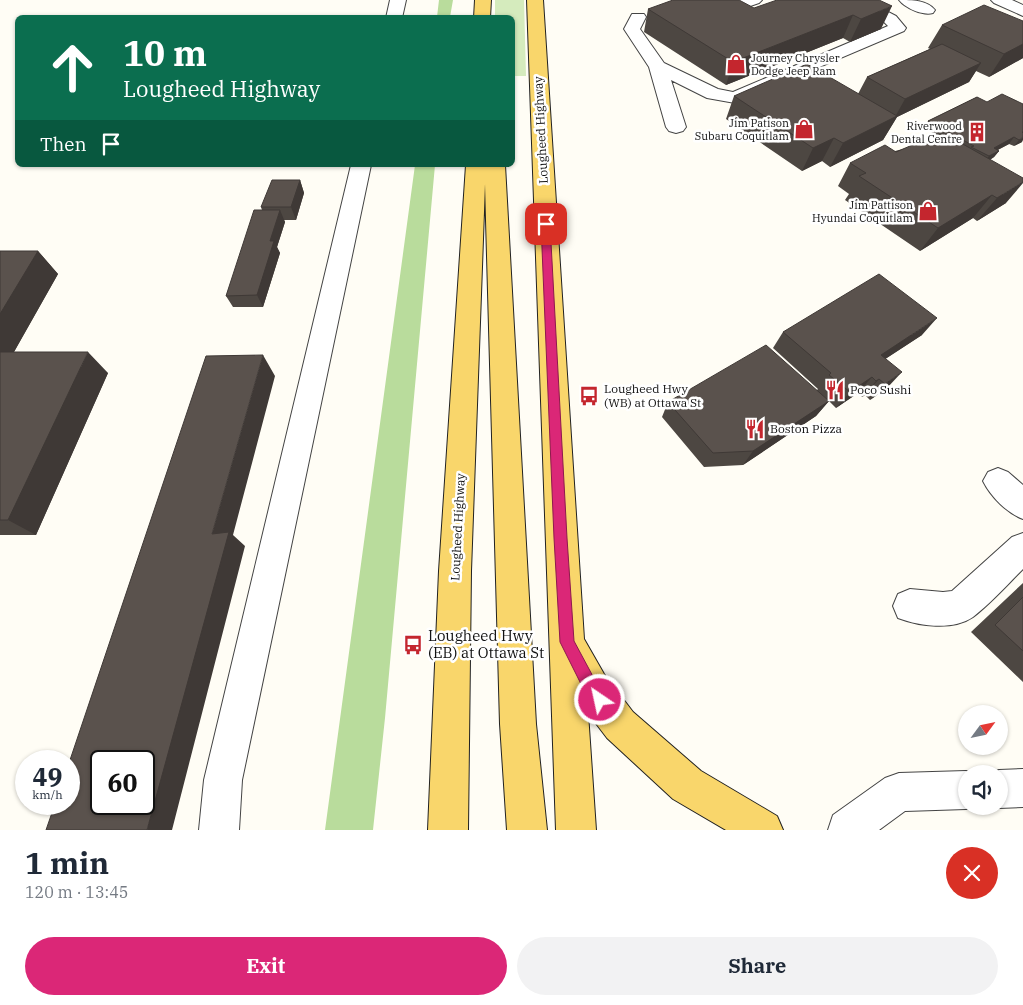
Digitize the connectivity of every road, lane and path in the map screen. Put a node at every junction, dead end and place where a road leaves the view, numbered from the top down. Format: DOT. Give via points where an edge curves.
graph roads {
  1 [pos="398,0"];
  2 [pos="483,0"];
  3 [pos="535,0"];
  4 [pos="716,0"];
  5 [pos="754,0"];
  6 [pos="853,0"];
  7 [pos="907,0"];
  8 [pos="999,0"];
  9 [pos="927,10"];
  10 [pos="1023,11"];
  11 [pos="395,15"];
  12 [pos="482,15"];
  13 [pos="638,17"];
  14 [pos="658,67"];
  15 [pos="676,127"];
  16 [pos="361,167"];
  17 [pos="476,167"];
  18 [pos="495,167"];
  19 [pos="998,482"];
  20 [pos="1023,506"];
  21 [pos="1023,548"];
  22 [pos="910,606"];
  23 [pos="567,642"];
  24 [pos="1008,788"];
  25 [pos="1023,788"];
  26 [pos="958,790"];
  27 [pos="218,830"];
  28 [pos="448,830"];
  29 [pos="527,830"];
  30 [pos="576,830"];
  31 [pos="763,830"];
  32 [pos="833,830"];
  33 [pos="848,830"];
  1 -- 11 [label="street"];
  2 -- 12 [label="main road"];
  3 -- 23 [label="main road, Lougheed Highway"];
  4 -- 5 [label="street" via="730,8"];
  6 -- 14 [label="street" via="890,18 898,28 735,98 713,94"];
  7 -- 9 [label="street"];
  8 -- 10 [label="street"];
  13 -- 14 [label="street" via="632,29"];
  14 -- 15 [label="street"];
  16 -- 27 [label="street" via="223,780"];
  17 -- 28 [label="main road, Lougheed Highway" via="455,571"];
  18 -- 29 [label="main road" via="518,724"];
  19 -- 20 [label="street"];
  21 -- 22 [label="street" via="960,606 943,609"];
  23 -- 30 [label="main road, Lougheed Highway"];
  23 -- 31 [label="main road" via="590,687 626,731 687,785"];
  24 -- 25 [label="street"];
  26 -- 33 [label="street" via="900,792"];
  32 -- 33 [label="street"];
}
